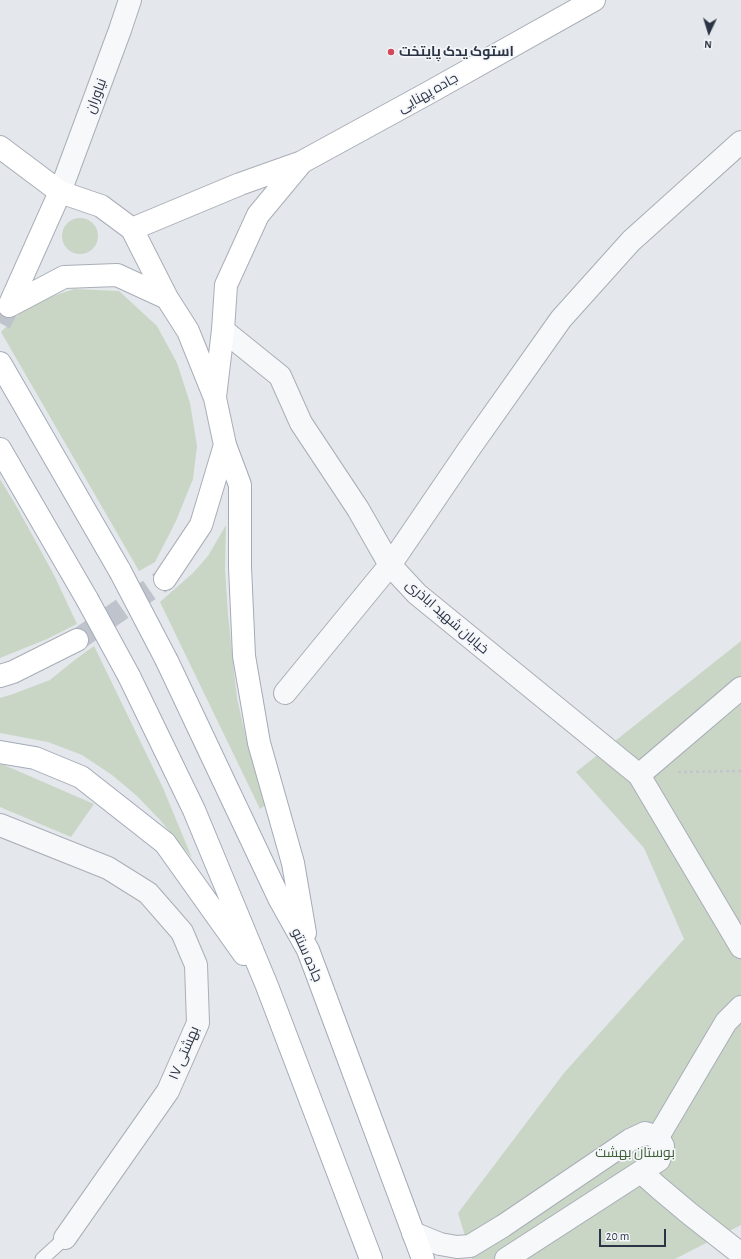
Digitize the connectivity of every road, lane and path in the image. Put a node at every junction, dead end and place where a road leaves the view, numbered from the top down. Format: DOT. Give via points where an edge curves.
graph roads {
  1 [pos="130,0"];
  2 [pos="594,0"];
  3 [pos="741,142"];
  4 [pos="0,147"];
  5 [pos="302,162"];
  6 [pos="60,192"];
  7 [pos="132,229"];
  8 [pos="167,298"];
  9 [pos="223,330"];
  10 [pos="3,367"];
  11 [pos="215,398"];
  12 [pos="225,445"];
  13 [pos="0,449"];
  14 [pos="390,565"];
  15 [pos="165,579"];
  16 [pos="77,640"];
  17 [pos="0,676"];
  18 [pos="741,688"];
  19 [pos="285,693"];
  20 [pos="0,752"];
  21 [pos="741,770"];
  22 [pos="675,772"];
  23 [pos="639,775"];
  24 [pos="0,825"];
  25 [pos="741,947"];
  26 [pos="308,950"];
  27 [pos="267,986"];
  28 [pos="741,1007"];
  29 [pos="658,1137"];
  30 [pos="641,1172"];
  31 [pos="413,1232"];
  32 [pos="65,1238"];
  33 [pos="741,1254"];
  34 [pos="42,1259"];
  35 [pos="371,1259"];
  36 [pos="423,1259"];
  37 [pos="506,1259"];
  1 -- 6 [label="street, نیاوران"];
  2 -- 5 [label="main road, جاده پهنایی"];
  3 -- 14 [label="street" via="631,241 561,319"];
  4 -- 6 [label="main road"];
  5 -- 7 [label="main road" via="240,184"];
  5 -- 9 [label="main road" via="258,215 226,285"];
  6 -- 7 [label="main road" via="101,206"];
  6 -- 8 [label="main road" via="9,306 64,276 117,275"];
  7 -- 8 [label="main road"];
  8 -- 11 [label="main road" via="188,332"];
  9 -- 11 [label="main road"];
  9 -- 14 [label="street, خیابان شهید اباذری" via="280,376 301,423 358,509"];
  10 -- 26 [label="main road, جاده سنتو, bridge" via="120,571 167,661 280,900"];
  11 -- 12 [label="main road"];
  12 -- 15 [label="main road" via="201,525"];
  12 -- 26 [label="main road" via="240,485 244,656 259,743 293,863"];
  13 -- 27 [label="main road, bridge" via="129,676 194,810"];
  14 -- 19 [label="street"];
  14 -- 23 [label="street, خیابان شهید اباذری" via="417,594"];
  16 -- 17 [label="main road"];
  18 -- 23 [label="street"];
  20 -- 27 [label="main road" via="35,758 81,777 165,843"];
  21 -- 22 [label="path"];
  23 -- 25 [label="street"];
  24 -- 32 [label="street, بهشتی ۱۷" via="108,868 148,894 182,932 196,965 198,1023 168,1091"];
  26 -- 31 [label="main road, جاده سنتو"];
  27 -- 35 [label="main road"];
  28 -- 29 [label="street" via="726,1022"];
  29 -- 30 [label="street" via="663,1146 659,1160"];
  29 -- 31 [label="street" via="645,1133 630,1140 470,1246 457,1248 440,1244"];
  30 -- 33 [label="street"];
  30 -- 37 [label="street"];
  31 -- 36 [label="main road, جاده سنتو"];
  32 -- 34 [label="lane"];
}
